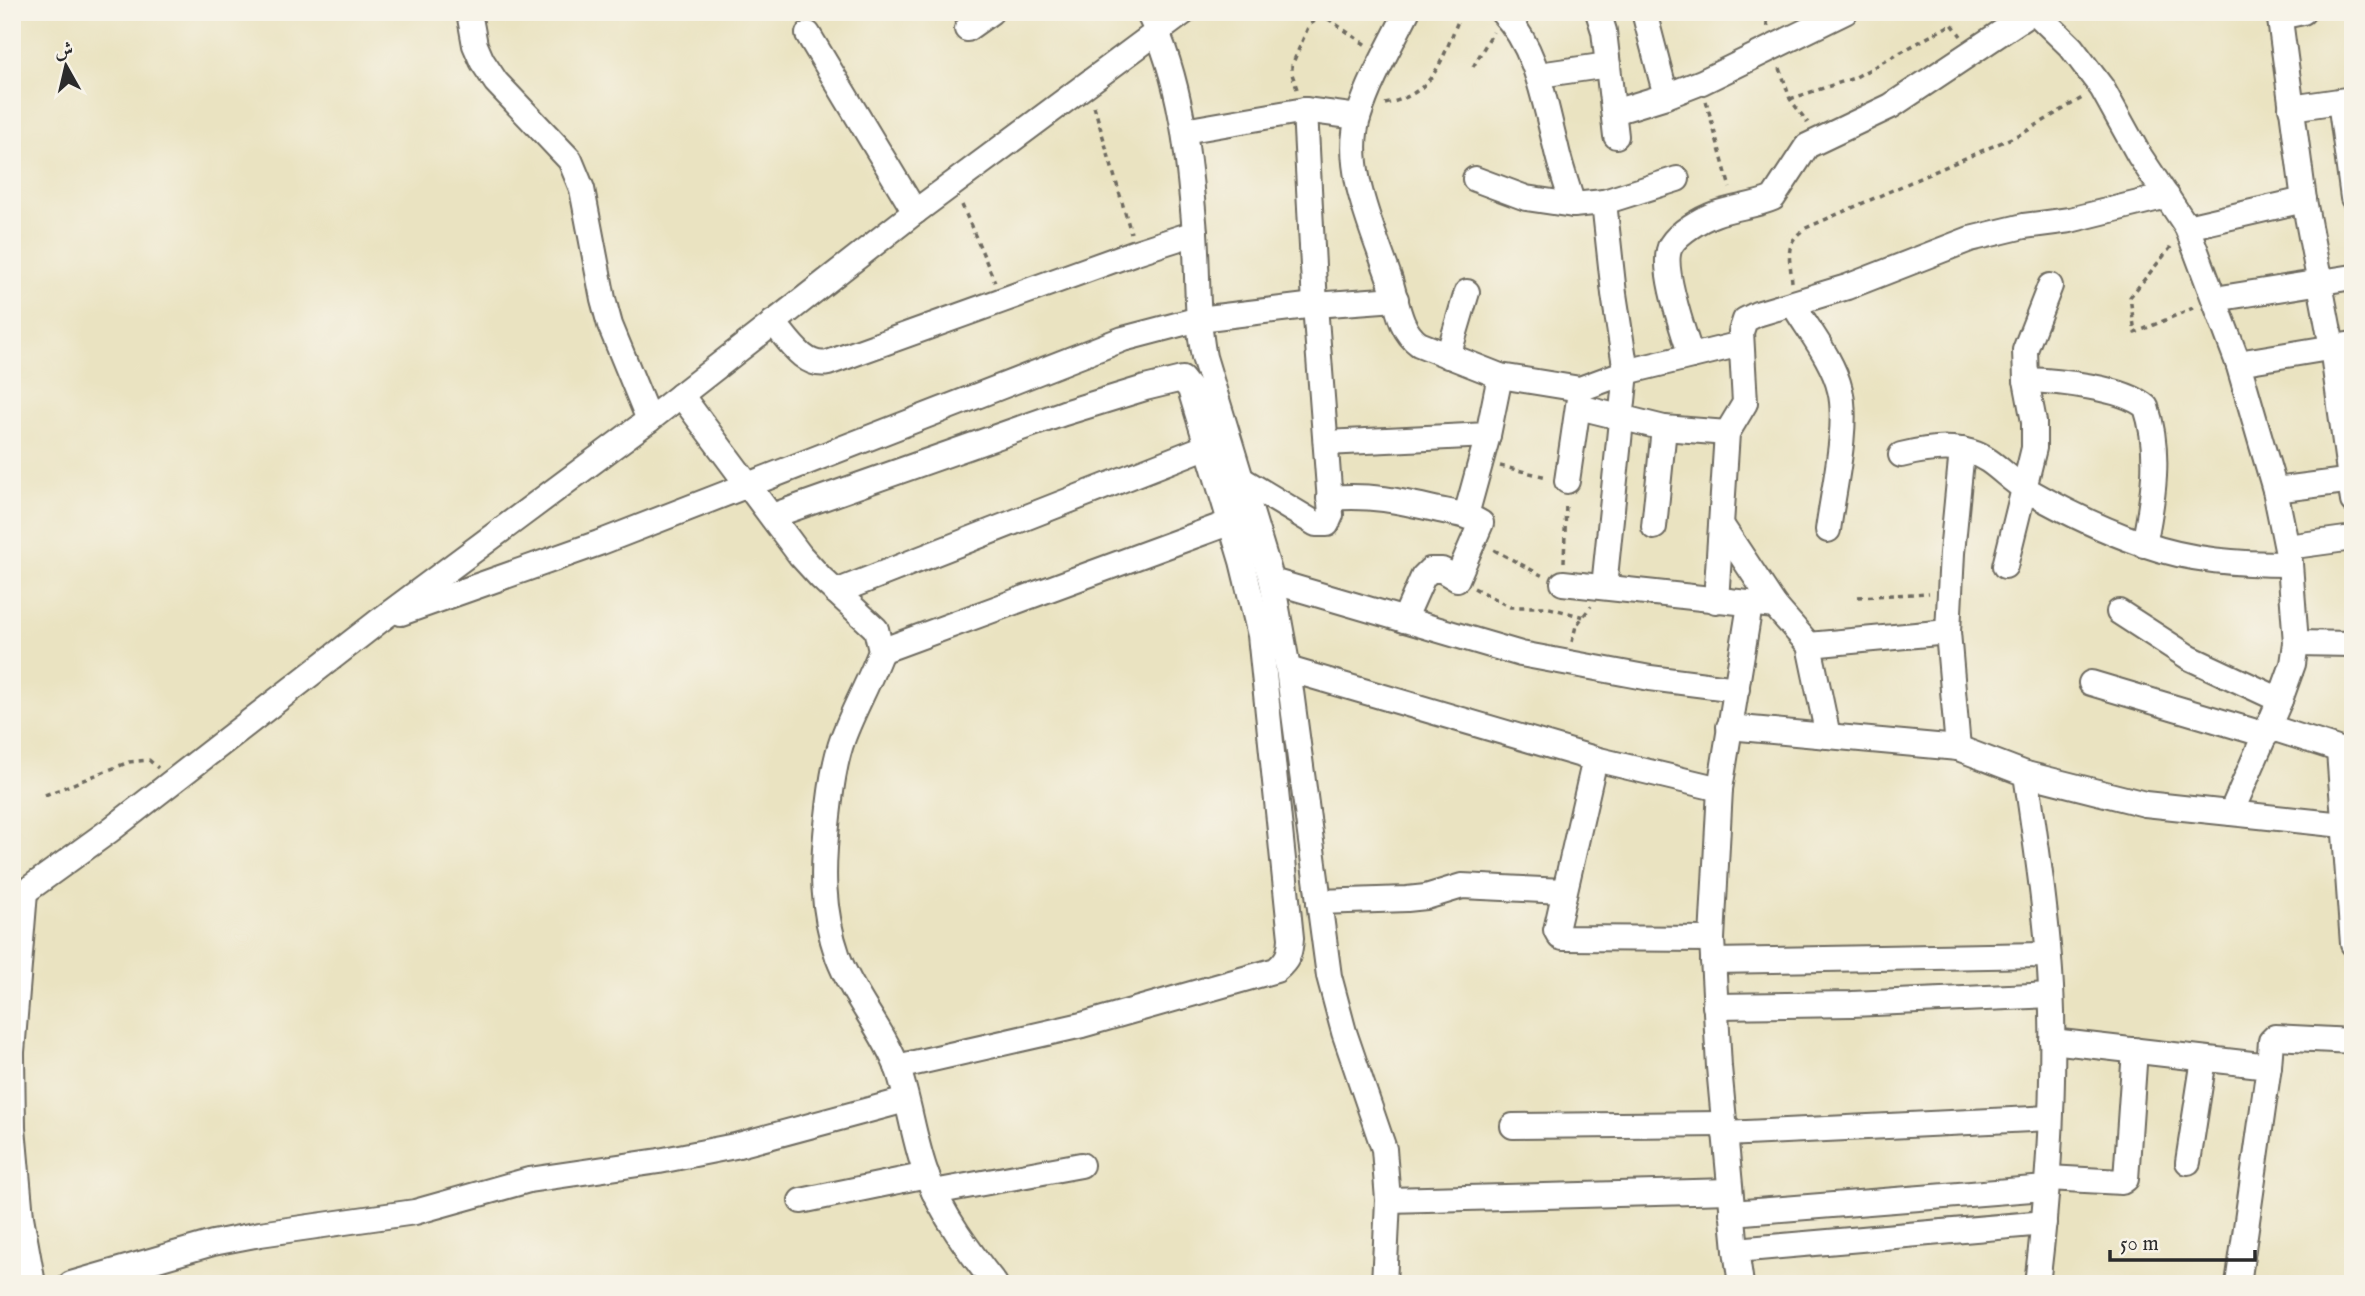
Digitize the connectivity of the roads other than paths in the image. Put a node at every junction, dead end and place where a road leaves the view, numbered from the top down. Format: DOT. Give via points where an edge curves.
graph roads {
  1 [pos="469,12"];
  2 [pos="991,12"];
  3 [pos="1184,12"];
  4 [pos="1406,12"];
  5 [pos="1598,12"];
  6 [pos="1644,12"];
  7 [pos="1845,12"];
  8 [pos="2034,12"];
  9 [pos="1502,13"];
  10 [pos="2287,14"];
  11 [pos="1153,22"];
  12 [pos="967,29"];
  13 [pos="808,34"];
  14 [pos="1608,65"];
  15 [pos="1539,75"];
  16 [pos="1666,96"];
  17 [pos="2346,100"];
  18 [pos="2291,108"];
  19 [pos="1305,110"];
  20 [pos="1614,111"];
  21 [pos="1358,117"];
  22 [pos="1184,131"];
  23 [pos="1616,136"];
  24 [pos="1475,179"];
  25 [pos="1677,179"];
  26 [pos="2167,196"];
  27 [pos="2353,198"];
  28 [pos="2304,200"];
  29 [pos="1604,202"];
  30 [pos="1573,205"];
  31 [pos="915,212"];
  32 [pos="2187,227"];
  33 [pos="1195,233"];
  34 [pos="2353,276"];
  35 [pos="2321,282"];
  36 [pos="2050,286"];
  37 [pos="1467,292"];
  38 [pos="1396,299"];
  39 [pos="2215,299"];
  40 [pos="1793,304"];
  41 [pos="1315,305"];
  42 [pos="1199,319"];
  43 [pos="773,323"];
  44 [pos="1741,344"];
  45 [pos="2342,345"];
  46 [pos="1448,356"];
  47 [pos="1690,356"];
  48 [pos="2238,363"];
  49 [pos="1626,372"];
  50 [pos="1500,376"];
  51 [pos="2026,380"];
  52 [pos="681,395"];
  53 [pos="1579,398"];
  54 [pos="649,420"];
  55 [pos="1623,420"];
  56 [pos="1664,428"];
  57 [pos="1727,433"];
  58 [pos="1488,435"];
  59 [pos="1326,443"];
  60 [pos="1208,446"];
  61 [pos="1962,450"];
  62 [pos="1901,455"];
  63 [pos="1241,480"];
  64 [pos="1567,481"];
  65 [pos="748,484"];
  66 [pos="2352,487"];
  67 [pos="2024,489"];
  68 [pos="2275,490"];
  69 [pos="1329,499"];
  70 [pos="1466,515"];
  71 [pos="772,516"];
  72 [pos="1242,518"];
  73 [pos="1722,526"];
  74 [pos="1654,527"];
  75 [pos="1828,530"];
  76 [pos="2353,538"];
  77 [pos="2144,545"];
  78 [pos="2288,556"];
  79 [pos="2005,566"];
  80 [pos="1272,581"];
  81 [pos="1563,583"];
  82 [pos="1604,587"];
  83 [pos="836,592"];
  84 [pos="1716,601"];
  85 [pos="1763,606"];
  86 [pos="2119,612"];
  87 [pos="1404,620"];
  88 [pos="379,621"];
  89 [pos="1948,632"];
  90 [pos="2296,643"];
  91 [pos="2353,644"];
  92 [pos="1809,645"];
  93 [pos="881,651"];
  94 [pos="1287,669"];
  95 [pos="2091,683"];
  96 [pos="1737,689"];
  97 [pos="2280,699"];
  98 [pos="1729,727"];
  99 [pos="2267,731"];
  100 [pos="1828,736"];
  101 [pos="1958,748"];
  102 [pos="2346,752"];
  103 [pos="1595,759"];
  104 [pos="2026,774"];
  105 [pos="1720,789"];
  106 [pos="2231,813"];
  107 [pos="2343,825"];
  108 [pos="1564,891"];
  109 [pos="18,897"];
  110 [pos="1319,902"];
  111 [pos="2353,944"];
  112 [pos="1712,950"];
  113 [pos="2048,955"];
  114 [pos="2051,995"];
  115 [pos="1716,1006"];
  116 [pos="2052,1041"];
  117 [pos="2353,1041"];
  118 [pos="2134,1050"];
  119 [pos="12,1054"];
  120 [pos="2204,1059"];
  121 [pos="2269,1066"];
  122 [pos="897,1067"];
  123 [pos="906,1100"];
  124 [pos="2050,1118"];
  125 [pos="1513,1126"];
  126 [pos="1724,1129"];
  127 [pos="2188,1162"];
  128 [pos="1081,1165"];
  129 [pos="930,1183"];
  130 [pos="2047,1183"];
  131 [pos="1388,1200"];
  132 [pos="801,1201"];
  133 [pos="1731,1202"];
  134 [pos="2044,1223"];
  135 [pos="1736,1250"];
  136 [pos="33,1284"];
  137 [pos="71,1284"];
  138 [pos="995,1284"];
  139 [pos="1384,1284"];
  140 [pos="1741,1284"];
  141 [pos="2037,1284"];
  142 [pos="2238,1284"];
  1 -- 54 [label="street" via="475,45 496,82 576,172 610,325"];
  2 -- 12 [label="street"];
  3 -- 11 [label="street"];
  4 -- 21 [label="street"];
  5 -- 14 [label="street"];
  6 -- 16 [label="street"];
  7 -- 16 [label="street"];
  8 -- 26 [label="street" via="2071,47 2102,88"];
  8 -- 47 [label="street" via="1891,106 1807,146 1773,198 1736,206 1698,222 1672,243 1668,251 1670,284"];
  9 -- 15 [label="street"];
  10 -- 18 [label="street"];
  11 -- 22 [label="street" via="1171,72"];
  11 -- 31 [label="street" via="1087,84"];
  13 -- 31 [label="street"];
  14 -- 15 [label="street"];
  14 -- 20 [label="street"];
  15 -- 30 [label="street"];
  16 -- 20 [label="street"];
  17 -- 18 [label="street"];
  17 -- 27 [label="street"];
  18 -- 28 [label="street"];
  19 -- 21 [label="street"];
  19 -- 22 [label="street"];
  19 -- 41 [label="street"];
  20 -- 23 [label="street"];
  21 -- 38 [label="street" via="1359,187"];
  22 -- 33 [label="street"];
  24 -- 30 [label="street" via="1526,198"];
  25 -- 29 [label="street"];
  26 -- 32 [label="street"];
  26 -- 40 [label="street" via="1970,239"];
  28 -- 32 [label="street"];
  28 -- 35 [label="street"];
  29 -- 30 [label="street"];
  29 -- 49 [label="street"];
  31 -- 43 [label="street"];
  32 -- 39 [label="street"];
  33 -- 42 [label="street"];
  33 -- 43 [label="street" via="821,365 805,359"];
  34 -- 35 [label="street"];
  35 -- 39 [label="street"];
  35 -- 45 [label="street"];
  36 -- 51 [label="street" via="2028,339"];
  37 -- 46 [label="street"];
  38 -- 41 [label="street"];
  38 -- 46 [label="street" via="1409,337"];
  39 -- 48 [label="street"];
  40 -- 44 [label="street" via="1745,320"];
  40 -- 75 [label="street" via="1840,391 1843,421"];
  41 -- 42 [label="street"];
  41 -- 59 [label="street"];
  42 -- 63 [label="street" via="1204,357"];
  42 -- 65 [label="street" via="1086,351"];
  43 -- 52 [label="street"];
  44 -- 47 [label="street"];
  44 -- 57 [label="street" via="1745,403"];
  45 -- 48 [label="street"];
  45 -- 66 [label="street"];
  46 -- 50 [label="street"];
  47 -- 49 [label="street"];
  48 -- 68 [label="street"];
  49 -- 53 [label="street"];
  49 -- 55 [label="street"];
  50 -- 53 [label="street"];
  50 -- 58 [label="street"];
  51 -- 67 [label="street" via="2035,437"];
  51 -- 77 [label="street" via="2079,385 2132,398 2146,407 2155,485"];
  52 -- 54 [label="street"];
  52 -- 65 [label="street"];
  53 -- 55 [label="street"];
  53 -- 64 [label="street"];
  54 -- 88 [label="street"];
  55 -- 56 [label="street"];
  55 -- 82 [label="street"];
  56 -- 57 [label="street"];
  56 -- 74 [label="street"];
  57 -- 73 [label="street"];
  58 -- 59 [label="street"];
  58 -- 70 [label="street"];
  59 -- 69 [label="street"];
  60 -- 71 [label="street" via="1191,389 1176,379 1064,413"];
  60 -- 72 [label="street"];
  60 -- 83 [label="street"];
  61 -- 62 [label="street" via="1933,448"];
  61 -- 67 [label="street" via="1986,459"];
  61 -- 89 [label="street"];
  63 -- 69 [label="street" via="1316,524 1329,521"];
  63 -- 72 [label="street"];
  65 -- 71 [label="street"];
  65 -- 88 [label="street"];
  66 -- 68 [label="street"];
  67 -- 77 [label="street"];
  67 -- 79 [label="street"];
  68 -- 78 [label="street"];
  69 -- 70 [label="street" via="1358,495 1388,498"];
  70 -- 87 [label="street" via="1481,523 1457,579 1442,570 1430,570"];
  71 -- 83 [label="street" via="800,555"];
  72 -- 80 [label="street"];
  72 -- 93 [label="street"];
  72 -- 122 [label="street" via="1260,635 1291,938 1287,961 1276,970 1143,1009"];
  73 -- 84 [label="street"];
  73 -- 85 [label="street"];
  76 -- 78 [label="street"];
  77 -- 78 [label="street" via="2217,562"];
  78 -- 90 [label="street"];
  80 -- 87 [label="street"];
  80 -- 94 [label="street"];
  81 -- 82 [label="street"];
  82 -- 84 [label="street"];
  83 -- 93 [label="street" via="876,629"];
  84 -- 85 [label="street"];
  85 -- 92 [label="street"];
  85 -- 96 [label="street"];
  86 -- 97 [label="street" via="2190,658"];
  87 -- 96 [label="street" via="1566,664"];
  88 -- 109 [label="street"];
  89 -- 92 [label="street"];
  89 -- 101 [label="street"];
  90 -- 91 [label="street"];
  90 -- 97 [label="street"];
  92 -- 100 [label="street"];
  93 -- 122 [label="street" via="842,740 831,784 822,887 839,959"];
  94 -- 103 [label="street"];
  94 -- 110 [label="street"];
  95 -- 99 [label="street"];
  96 -- 98 [label="street"];
  97 -- 99 [label="street"];
  98 -- 100 [label="street"];
  98 -- 105 [label="street"];
  99 -- 102 [label="street"];
  99 -- 106 [label="street"];
  100 -- 101 [label="street"];
  101 -- 104 [label="street"];
  102 -- 107 [label="street"];
  103 -- 105 [label="street"];
  103 -- 108 [label="street"];
  104 -- 106 [label="street" via="2122,799"];
  104 -- 113 [label="street"];
  105 -- 112 [label="street"];
  106 -- 107 [label="street"];
  107 -- 111 [label="street"];
  108 -- 110 [label="street" via="1462,886 1407,900"];
  108 -- 112 [label="street" via="1556,930 1560,937"];
  109 -- 119 [label="street"];
  110 -- 131 [label="street" via="1329,976 1384,1149"];
  112 -- 113 [label="street"];
  112 -- 115 [label="street"];
  113 -- 114 [label="street"];
  114 -- 115 [label="street"];
  114 -- 116 [label="street"];
  115 -- 126 [label="street"];
  116 -- 118 [label="street"];
  116 -- 124 [label="street"];
  117 -- 121 [label="street" via="2275,1037"];
  118 -- 120 [label="street"];
  118 -- 130 [label="street" via="2126,1179"];
  119 -- 136 [label="street" via="21,1217"];
  120 -- 121 [label="street"];
  120 -- 127 [label="street"];
  121 -- 142 [label="street"];
  122 -- 123 [label="street"];
  123 -- 129 [label="street"];
  123 -- 137 [label="street" via="710,1151 529,1180 415,1212 213,1243"];
  124 -- 126 [label="street"];
  124 -- 130 [label="street"];
  125 -- 126 [label="street"];
  126 -- 133 [label="street"];
  128 -- 129 [label="street"];
  129 -- 132 [label="street"];
  129 -- 138 [label="street" via="967,1248"];
  130 -- 133 [label="street"];
  130 -- 134 [label="street"];
  131 -- 133 [label="street"];
  131 -- 139 [label="street"];
  133 -- 135 [label="street"];
  134 -- 135 [label="street"];
  134 -- 141 [label="street"];
  135 -- 140 [label="street"];
}
